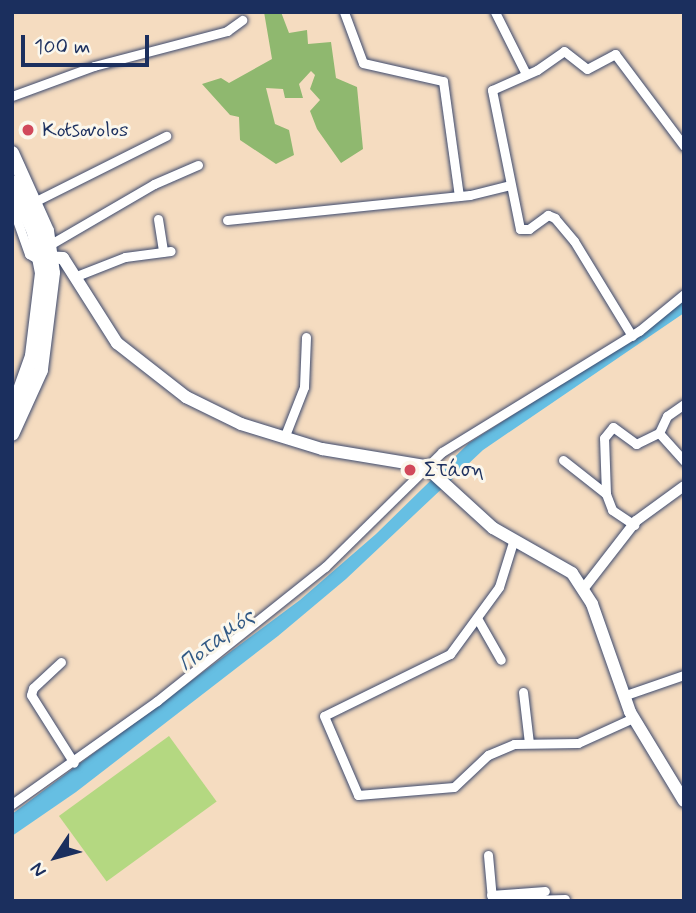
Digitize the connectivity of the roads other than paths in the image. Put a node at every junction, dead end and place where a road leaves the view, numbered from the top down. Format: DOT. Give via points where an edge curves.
graph roads {
  1 [pos="344,12"];
  2 [pos="495,12"];
  3 [pos="242,20"];
  4 [pos="526,74"];
  5 [pos="12,96"];
  6 [pos="166,136"];
  7 [pos="684,145"];
  8 [pos="12,153"];
  9 [pos="198,165"];
  10 [pos="12,181"];
  11 [pos="510,185"];
  12 [pos="459,196"];
  13 [pos="21,206"];
  14 [pos="158,219"];
  15 [pos="227,220"];
  16 [pos="48,257"];
  17 [pos="74,276"];
  18 [pos="684,294"];
  19 [pos="632,336"];
  20 [pos="306,337"];
  21 [pos="684,404"];
  22 [pos="12,412"];
  23 [pos="659,433"];
  24 [pos="12,434"];
  25 [pos="284,438"];
  26 [pos="563,460"];
  27 [pos="684,461"];
  28 [pos="430,470"];
  29 [pos="684,486"];
  30 [pos="606,494"];
  31 [pos="634,525"];
  32 [pos="513,542"];
  33 [pos="584,588"];
  34 [pos="477,618"];
  35 [pos="501,660"];
  36 [pos="61,662"];
  37 [pos="684,675"];
  38 [pos="523,692"];
  39 [pos="623,696"];
  40 [pos="633,718"];
  41 [pos="528,743"];
  42 [pos="74,763"];
  43 [pos="684,801"];
  44 [pos="12,804"];
  45 [pos="488,855"];
  46 [pos="545,891"];
  47 [pos="492,899"];
  48 [pos="565,899"];
  1 -- 12 [label="street" via="363,63 441,79"];
  2 -- 4 [label="street"];
  3 -- 5 [label="street" via="227,31 106,62"];
  4 -- 7 [label="street" via="564,51 587,69 617,55"];
  4 -- 11 [label="street" via="497,85 491,93"];
  6 -- 13 [label="street"];
  8 -- 13 [label="main road"];
  9 -- 16 [label="street" via="154,184"];
  10 -- 13 [label="main road"];
  11 -- 12 [label="street"];
  11 -- 19 [label="street" via="520,229 529,229 548,215 555,218"];
  12 -- 15 [label="street"];
  13 -- 16 [label="main road"];
  14 -- 17 [label="street" via="167,252 125,257"];
  16 -- 17 [label="main road"];
  16 -- 22 [label="main road" via="37,332"];
  16 -- 24 [label="main road" via="50,321 41,370"];
  17 -- 25 [label="main road" via="114,339 147,370 216,413"];
  18 -- 19 [label="street"];
  19 -- 28 [label="street"];
  20 -- 25 [label="street" via="304,387"];
  21 -- 23 [label="street" via="667,416"];
  23 -- 27 [label="street"];
  23 -- 30 [label="street" via="638,444 619,428 606,433"];
  25 -- 28 [label="main road"];
  26 -- 30 [label="street"];
  28 -- 32 [label="main road"];
  28 -- 42 [label="street" via="325,567"];
  29 -- 31 [label="street"];
  30 -- 31 [label="street" via="612,510"];
  31 -- 33 [label="street"];
  32 -- 33 [label="main road" via="565,568"];
  32 -- 34 [label="street" via="500,584"];
  33 -- 39 [label="main road"];
  34 -- 35 [label="street"];
  34 -- 41 [label="street" via="443,660 324,716 363,797 454,787 488,755"];
  36 -- 42 [label="street" via="31,695"];
  37 -- 39 [label="street"];
  38 -- 41 [label="street"];
  39 -- 40 [label="main road"];
  40 -- 41 [label="street" via="578,743"];
  40 -- 43 [label="main road"];
  42 -- 44 [label="street"];
  45 -- 47 [label="street"];
  46 -- 47 [label="street"];
  47 -- 48 [label="street"];
}
